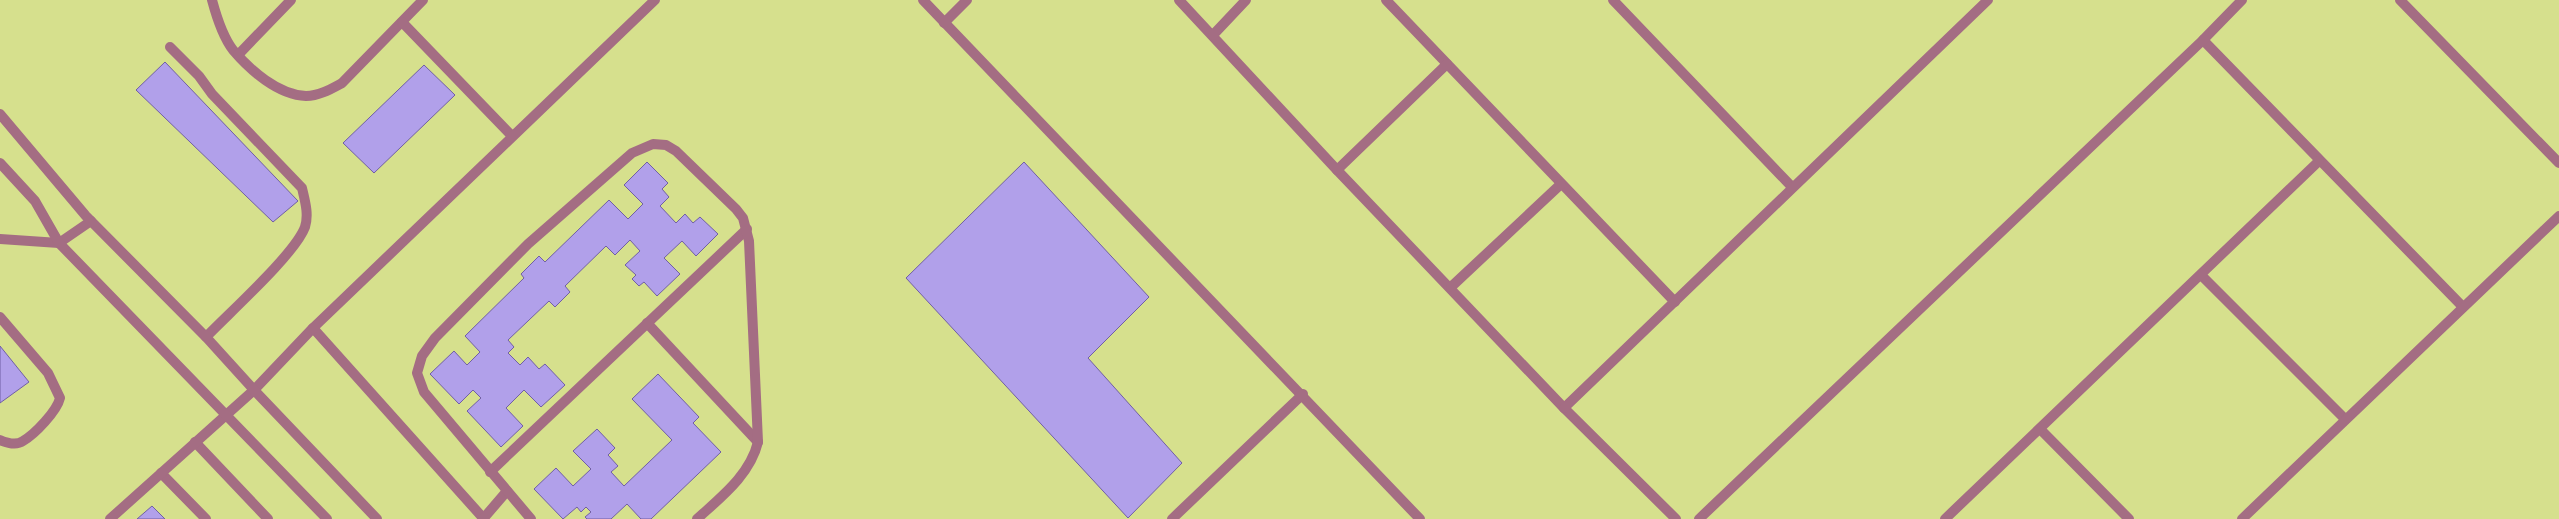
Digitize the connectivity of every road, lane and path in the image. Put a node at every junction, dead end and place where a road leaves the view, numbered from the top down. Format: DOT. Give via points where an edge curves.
graph roads {
  1 [pos="212,0"];
  2 [pos="291,0"];
  3 [pos="423,0"];
  4 [pos="655,0"];
  5 [pos="923,0"];
  6 [pos="967,0"];
  7 [pos="1179,0"];
  8 [pos="1246,0"];
  9 [pos="1386,0"];
  10 [pos="1613,0"];
  11 [pos="1988,0"];
  12 [pos="2242,0"];
  13 [pos="2400,0"];
  14 [pos="402,22"];
  15 [pos="944,23"];
  16 [pos="1213,35"];
  17 [pos="2203,40"];
  18 [pos="170,47"];
  19 [pos="238,55"];
  20 [pos="1447,64"];
  21 [pos="0,114"];
  22 [pos="512,136"];
  23 [pos="2319,161"];
  24 [pos="0,163"];
  25 [pos="2559,163"];
  26 [pos="1337,170"];
  27 [pos="1561,184"];
  28 [pos="1792,187"];
  29 [pos="2559,216"];
  30 [pos="91,221"];
  31 [pos="747,229"];
  32 [pos="0,239"];
  33 [pos="58,243"];
  34 [pos="2201,275"];
  35 [pos="1451,287"];
  36 [pos="1675,302"];
  37 [pos="2463,307"];
  38 [pos="0,316"];
  39 [pos="647,323"];
  40 [pos="313,328"];
  41 [pos="206,337"];
  42 [pos="254,390"];
  43 [pos="1303,394"];
  44 [pos="1564,408"];
  45 [pos="226,415"];
  46 [pos="2345,419"];
  47 [pos="2040,429"];
  48 [pos="0,440"];
  49 [pos="195,442"];
  50 [pos="758,442"];
  51 [pos="490,472"];
  52 [pos="161,473"];
  53 [pos="507,491"];
  54 [pos="110,519"];
  55 [pos="206,519"];
  56 [pos="268,519"];
  57 [pos="327,519"];
  58 [pos="377,519"];
  59 [pos="483,519"];
  60 [pos="531,519"];
  61 [pos="697,519"];
  62 [pos="1172,519"];
  63 [pos="1420,519"];
  64 [pos="1676,519"];
  65 [pos="1699,519"];
  66 [pos="1945,519"];
  67 [pos="2128,519"];
  68 [pos="2242,519"];
  1 -- 19 [label="street"];
  2 -- 19 [label="street"];
  3 -- 14 [label="street"];
  4 -- 22 [label="street"];
  5 -- 15 [label="street"];
  6 -- 15 [label="street"];
  7 -- 16 [label="street"];
  8 -- 16 [label="street"];
  9 -- 20 [label="street"];
  10 -- 28 [label="street"];
  11 -- 28 [label="street"];
  12 -- 17 [label="street"];
  13 -- 25 [label="street"];
  14 -- 19 [label="street" via="342,83 325,92 306,96 264,80"];
  14 -- 22 [label="street"];
  15 -- 43 [label="street"];
  16 -- 26 [label="street"];
  17 -- 23 [label="street"];
  17 -- 65 [label="street"];
  18 -- 41 [label="street" via="302,188 307,208 305,227 286,254"];
  20 -- 26 [label="street"];
  20 -- 27 [label="street"];
  21 -- 30 [label="street"];
  22 -- 40 [label="street"];
  23 -- 34 [label="street"];
  23 -- 37 [label="street"];
  24 -- 33 [label="street" via="36,201"];
  26 -- 35 [label="street"];
  27 -- 35 [label="street"];
  27 -- 36 [label="street"];
  28 -- 36 [label="street"];
  29 -- 37 [label="street"];
  30 -- 33 [label="street"];
  30 -- 41 [label="street"];
  31 -- 39 [label="street"];
  31 -- 50 [label="street"];
  31 -- 51 [label="street" via="730,202 676,151 666,145 653,144 632,153 528,244 435,338 422,356 417,373 424,392"];
  32 -- 33 [label="street"];
  33 -- 45 [label="street"];
  34 -- 46 [label="street"];
  34 -- 47 [label="street"];
  35 -- 44 [label="street"];
  36 -- 44 [label="street"];
  37 -- 46 [label="street"];
  38 -- 48 [label="street" via="48,374 60,398 53,412 22,442 9,444"];
  39 -- 50 [label="street"];
  39 -- 51 [label="street"];
  40 -- 42 [label="street"];
  40 -- 59 [label="street"];
  41 -- 42 [label="street"];
  42 -- 45 [label="street"];
  42 -- 58 [label="street"];
  43 -- 62 [label="street"];
  43 -- 63 [label="street"];
  44 -- 64 [label="street"];
  45 -- 49 [label="street"];
  45 -- 57 [label="street"];
  46 -- 68 [label="street"];
  47 -- 66 [label="street"];
  47 -- 67 [label="street"];
  49 -- 52 [label="street"];
  49 -- 56 [label="street"];
  50 -- 61 [label="street" via="742,475"];
  51 -- 53 [label="street"];
  52 -- 54 [label="street"];
  52 -- 55 [label="street"];
  53 -- 59 [label="street"];
  53 -- 60 [label="street"];
}
